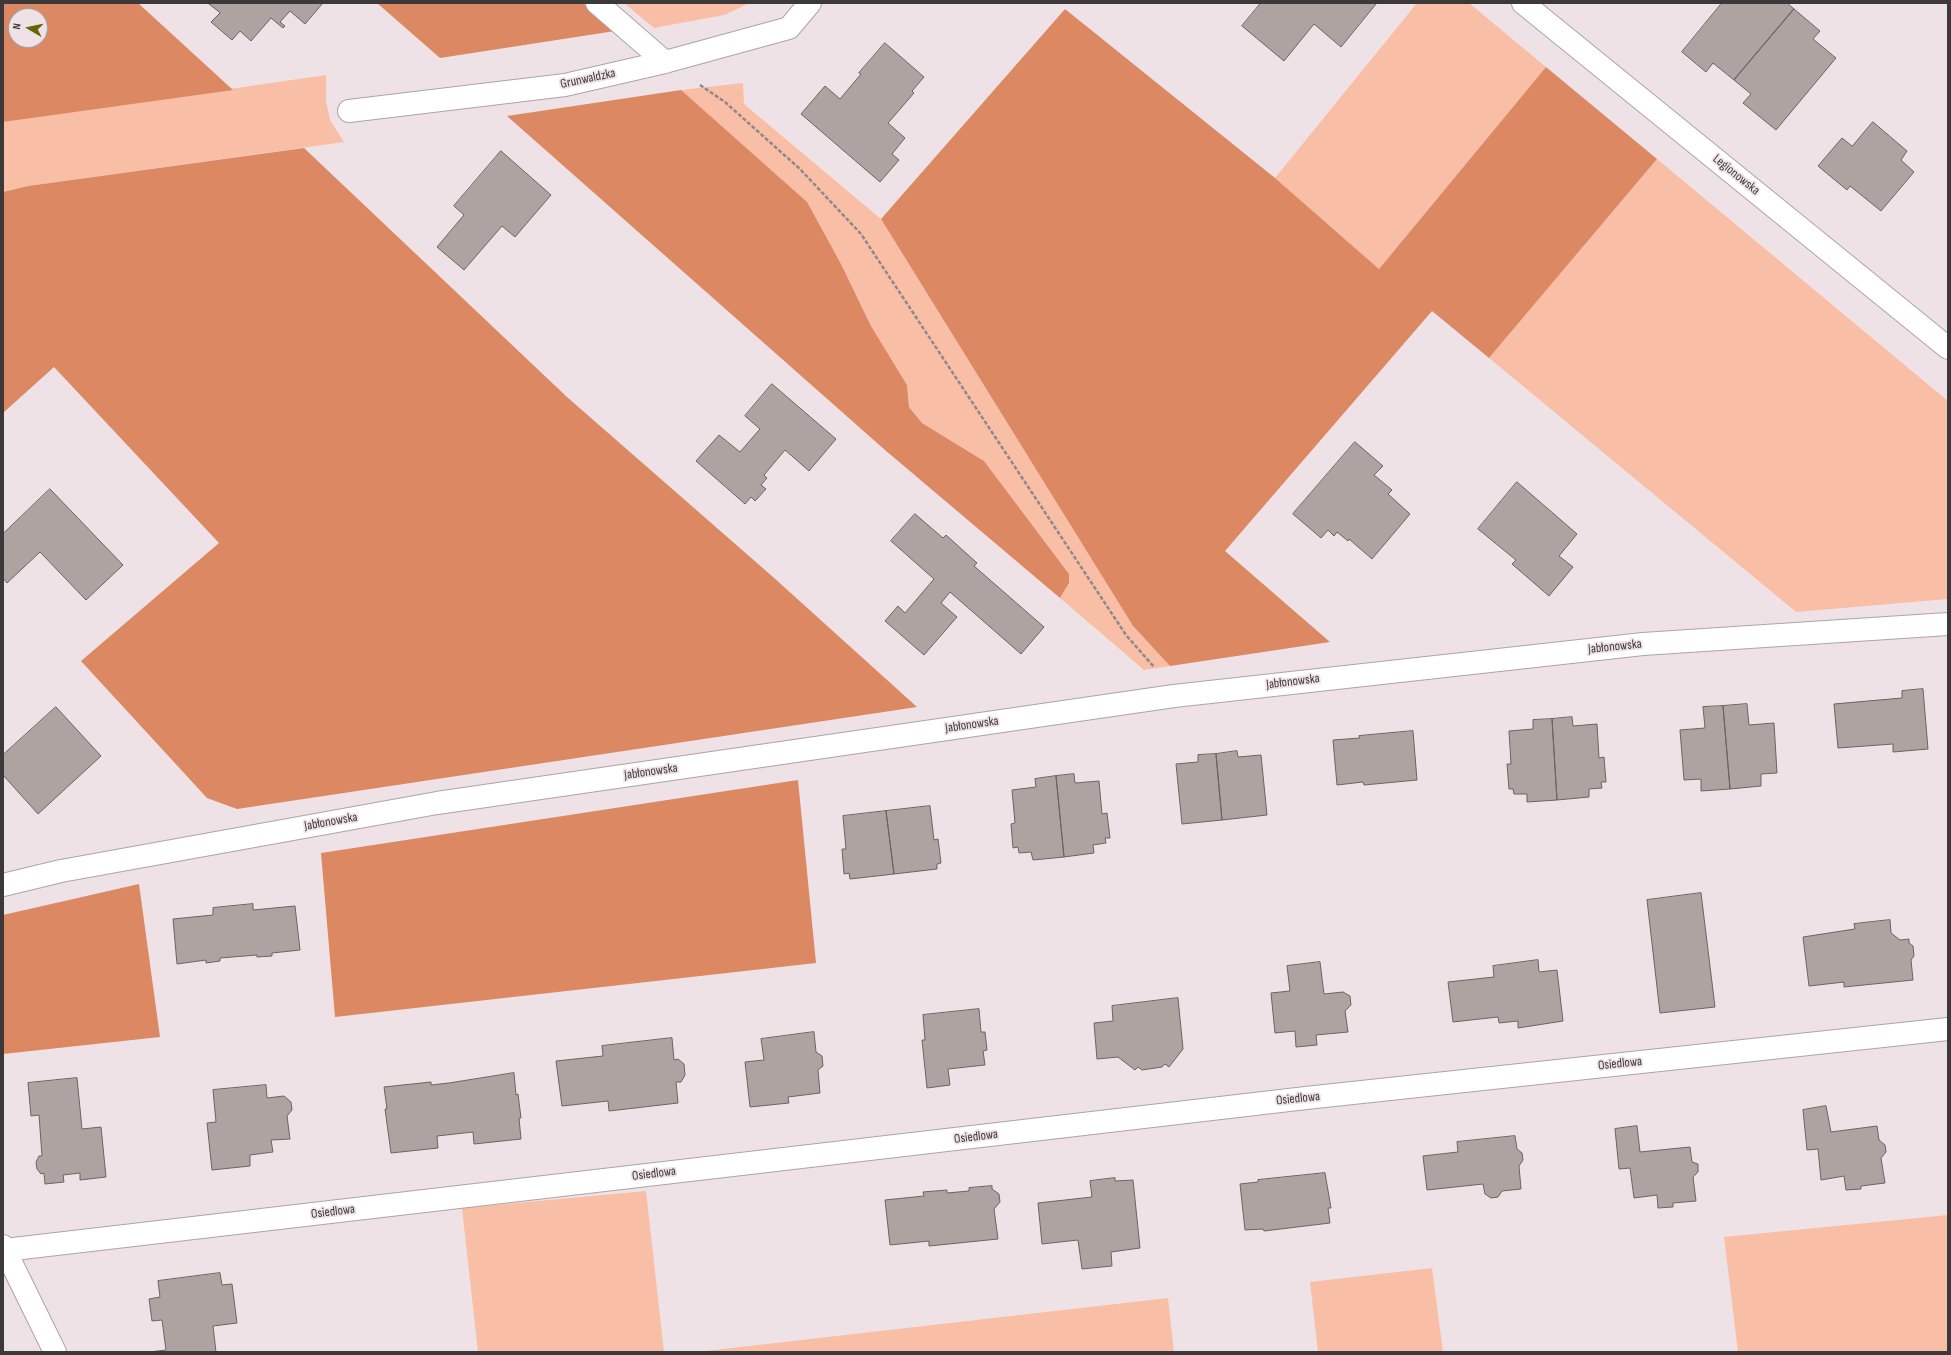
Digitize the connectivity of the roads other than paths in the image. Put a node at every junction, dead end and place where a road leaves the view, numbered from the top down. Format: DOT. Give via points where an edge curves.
graph roads {
  1 [pos="598,3"];
  2 [pos="810,3"];
  3 [pos="1523,3"];
  4 [pos="665,62"];
  5 [pos="349,111"];
  6 [pos="1948,348"];
  7 [pos="1948,624"];
  8 [pos="3,885"];
  9 [pos="1948,1029"];
  10 [pos="4,1248"];
  11 [pos="55,1352"];
  1 -- 4 [label="street"];
  2 -- 4 [label="street, Grunwaldzka" via="789,28"];
  3 -- 6 [label="street, Legionowska"];
  4 -- 5 [label="street, Grunwaldzka" via="565,85"];
  7 -- 8 [label="street, Jabłonowska" via="1643,644 1174,696 437,803 61,871"];
  9 -- 10 [label="street, Osiedlowa" via="1298,1099"];
  10 -- 11 [label="street"];
}
